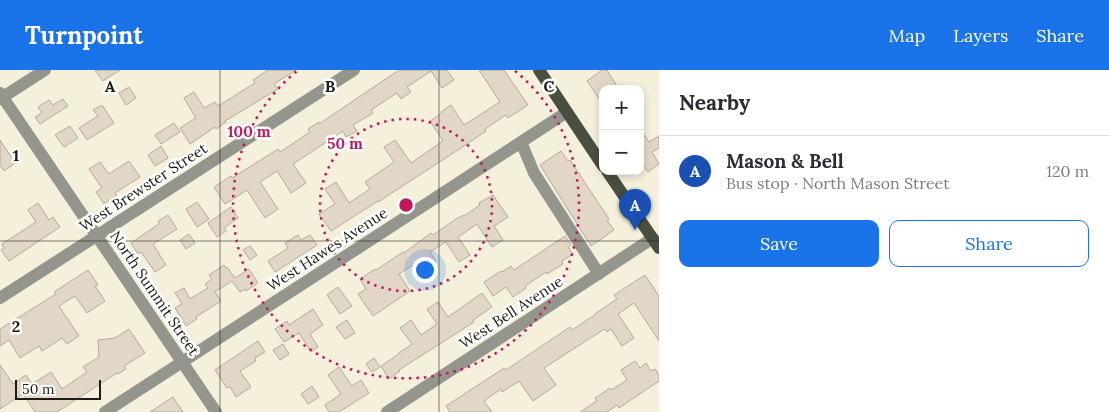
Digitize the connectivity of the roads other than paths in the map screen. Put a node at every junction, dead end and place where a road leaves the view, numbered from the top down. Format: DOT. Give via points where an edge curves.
graph roads {
  1 [pos="45,70"];
  2 [pos="354,70"];
  3 [pos="539,70"];
  4 [pos="1,96"];
  5 [pos="567,112"];
  6 [pos="521,142"];
  7 [pos="599,160"];
  8 [pos="609,175"];
  9 [pos="97,235"];
  10 [pos="656,243"];
  11 [pos="599,274"];
  12 [pos="0,298"];
  13 [pos="182,362"];
  14 [pos="105,412"];
  15 [pos="216,412"];
  16 [pos="386,412"];
  1 -- 4 [label="street"];
  2 -- 9 [label="street, West Brewster Street"];
  3 -- 5 [label="main road"];
  4 -- 9 [label="street, North Summit Street"];
  5 -- 6 [label="street, West Hawes Avenue"];
  5 -- 7 [label="main road"];
  6 -- 11 [label="street" via="534,173"];
  6 -- 13 [label="street, West Hawes Avenue"];
  8 -- 10 [label="main road"];
  9 -- 12 [label="street, West Brewster Street"];
  9 -- 13 [label="street, North Summit Street"];
  10 -- 11 [label="street, West Bell Avenue"];
  11 -- 16 [label="street, West Bell Avenue"];
  13 -- 14 [label="street, West Hawes Avenue"];
  13 -- 15 [label="street, North Summit Street"];
}
